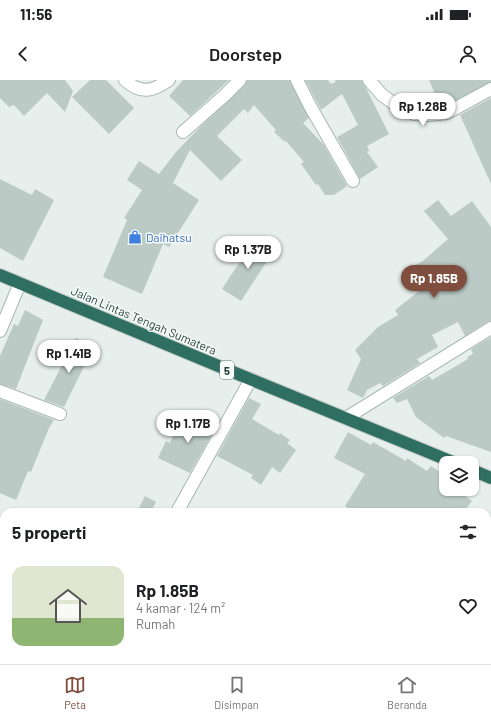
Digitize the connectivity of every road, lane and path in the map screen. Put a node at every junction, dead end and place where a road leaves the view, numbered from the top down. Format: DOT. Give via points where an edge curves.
graph roads {
  1 [pos="125,80"];
  2 [pos="169,80"];
  3 [pos="240,80"];
  4 [pos="297,80"];
  5 [pos="369,80"];
  6 [pos="491,89"];
  7 [pos="183,132"];
  8 [pos="354,181"];
  9 [pos="0,275"];
  10 [pos="20,283"];
  11 [pos="491,328"];
  12 [pos="0,331"];
  13 [pos="251,380"];
  14 [pos="0,391"];
  15 [pos="60,414"];
  16 [pos="346,418"];
  17 [pos="439,456"];
  18 [pos="479,473"];
  19 [pos="491,478"];
  20 [pos="179,508"];
  1 -- 2 [label="street" via="134,88 146,90 158,87"];
  3 -- 7 [label="street"];
  4 -- 8 [label="street"];
  5 -- 6 [label="street" via="382,95 414,114 447,113"];
  9 -- 10 [label="highway, Jalan Lintas Tengah Sumatera / 5"];
  10 -- 12 [label="street"];
  10 -- 13 [label="highway, Jalan Lintas Tengah Sumatera / 5"];
  11 -- 16 [label="street"];
  13 -- 16 [label="highway, Jalan Lintas Tengah Sumatera / 5"];
  13 -- 20 [label="street"];
  14 -- 15 [label="street"];
  16 -- 17 [label="highway, Jalan Lintas Tengah Sumatera / 5"];
  18 -- 19 [label="highway"];
}
